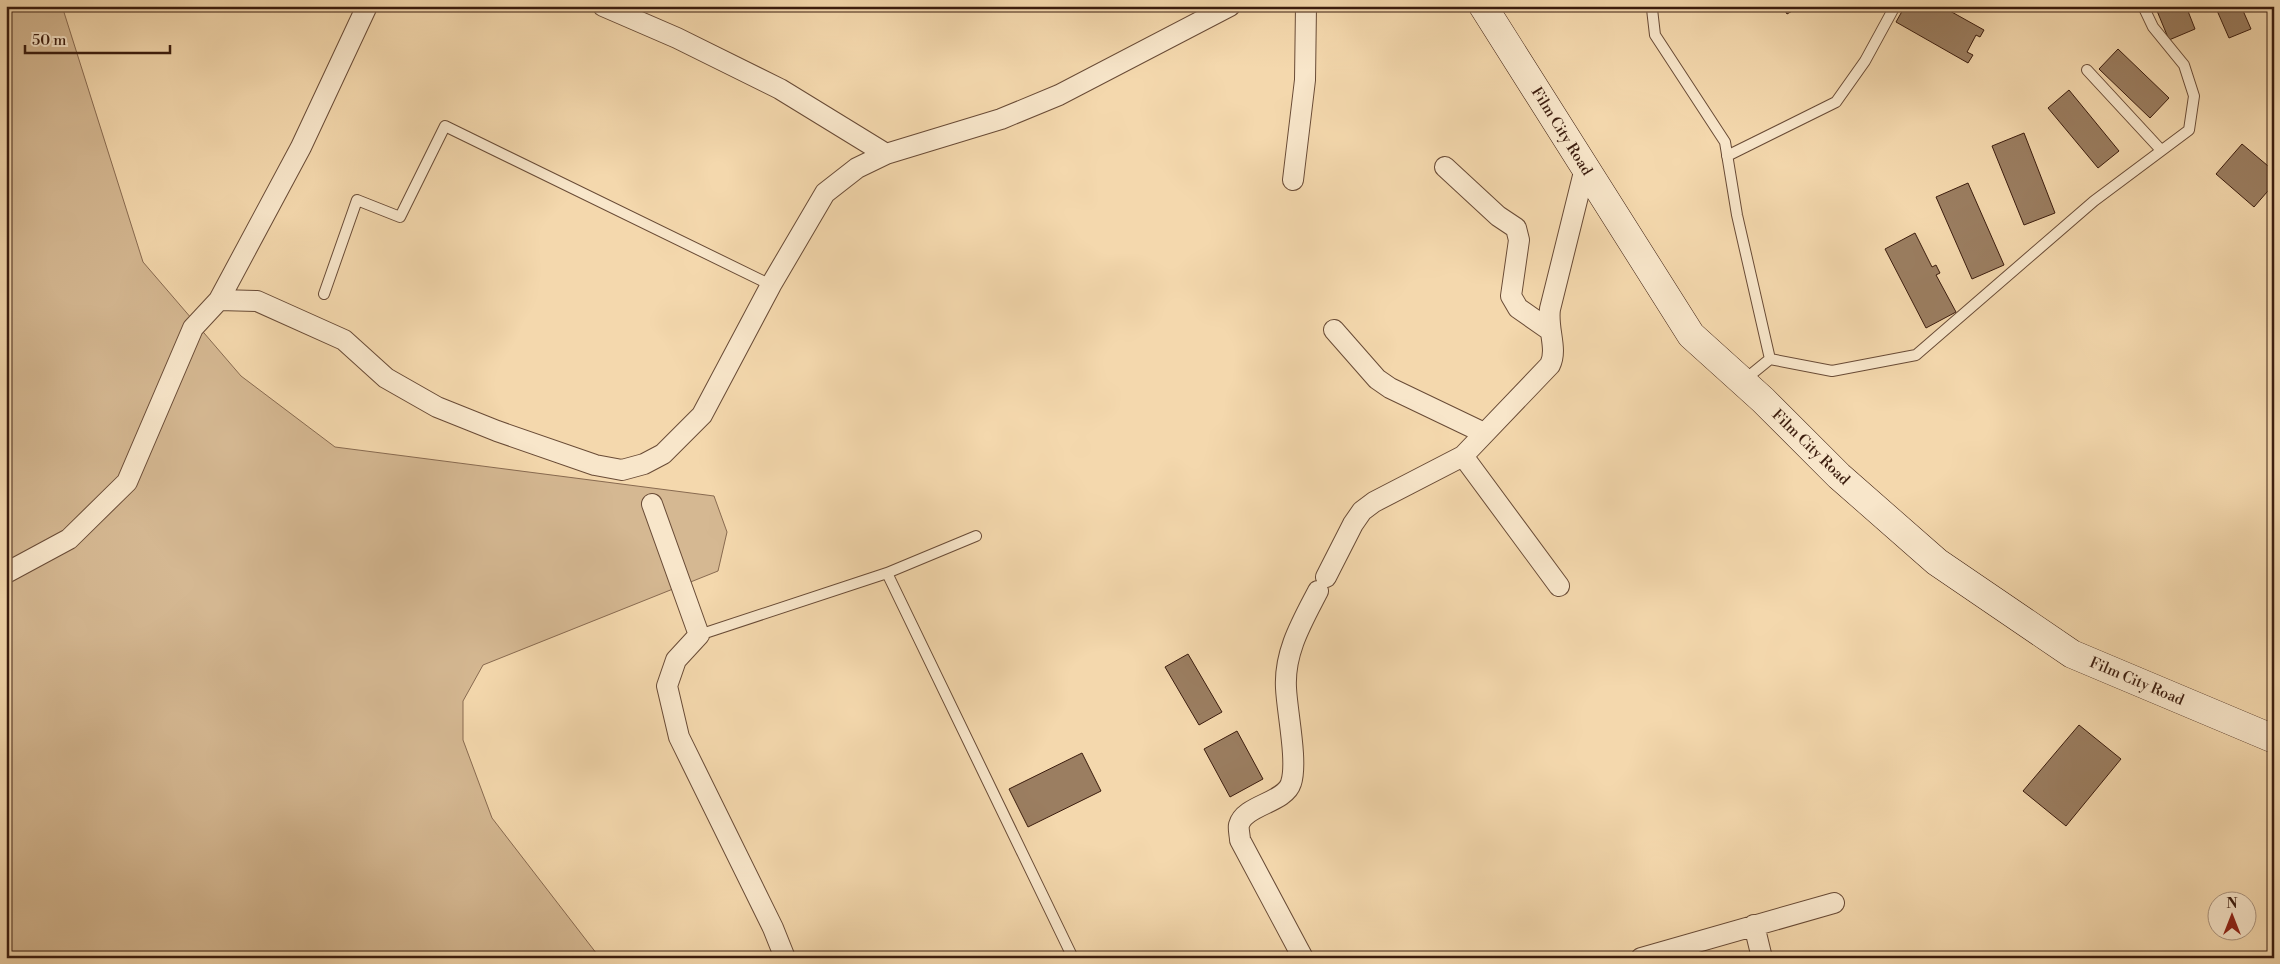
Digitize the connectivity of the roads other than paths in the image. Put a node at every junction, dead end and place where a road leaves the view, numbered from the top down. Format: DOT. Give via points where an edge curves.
graph roads {
  1 [pos="367,6"];
  2 [pos="603,6"];
  3 [pos="1230,6"];
  4 [pos="1306,6"];
  5 [pos="1482,6"];
  6 [pos="1894,6"];
  7 [pos="2143,6"];
  8 [pos="1652,9"];
  9 [pos="2086,70"];
  10 [pos="2161,150"];
  11 [pos="886,154"];
  12 [pos="1727,156"];
  13 [pos="1445,167"];
  14 [pos="1585,168"];
  15 [pos="1292,180"];
  16 [pos="771,285"];
  17 [pos="324,294"];
  18 [pos="219,300"];
  19 [pos="1548,329"];
  20 [pos="1334,330"];
  21 [pos="1770,359"];
  22 [pos="1743,381"];
  23 [pos="1484,433"];
  24 [pos="1463,456"];
  25 [pos="652,504"];
  26 [pos="976,536"];
  27 [pos="6,573"];
  28 [pos="887,573"];
  29 [pos="1559,586"];
  30 [pos="699,635"];
  31 [pos="2274,739"];
  32 [pos="1834,903"];
  33 [pos="1754,925"];
  34 [pos="785,958"];
  35 [pos="1073,958"];
  36 [pos="1303,958"];
  37 [pos="1640,958"];
  38 [pos="1762,958"];
  1 -- 18 [label="street" via="301,147"];
  2 -- 11 [label="street" via="780,89"];
  3 -- 11 [label="street" via="1059,95 1001,120"];
  4 -- 15 [label="street" via="1305,80"];
  5 -- 14 [label="street, Film City Road"];
  6 -- 12 [label="lane" via="1865,60 1836,102"];
  7 -- 10 [label="lane" via="2153,27 2184,65 2194,96 2190,130"];
  8 -- 12 [label="lane" via="1655,35 1725,142"];
  9 -- 10 [label="lane"];
  10 -- 21 [label="lane" via="2094,201 1916,355 1832,371"];
  11 -- 16 [label="street" via="857,168 825,194"];
  12 -- 21 [label="lane"];
  13 -- 19 [label="street" via="1498,216 1516,228 1519,240 1511,296 1518,308"];
  14 -- 19 [label="street"];
  14 -- 22 [label="street, Film City Road" via="1691,335"];
  16 -- 17 [label="lane" via="445,126 400,216 357,200"];
  16 -- 18 [label="street" via="702,415 663,454 622,470 595,464 437,407 386,378 344,340 257,302"];
  18 -- 27 [label="street" via="193,328 126,482 69,538"];
  19 -- 23 [label="street" via="1554,351 1550,365"];
  20 -- 23 [label="street" via="1390,388"];
  21 -- 22 [label="lane"];
  22 -- 31 [label="street, Film City Road" via="1839,476 1937,562 2072,654"];
  23 -- 24 [label="street"];
  24 -- 29 [label="street"];
  24 -- 36 [label="street" via="1362,511 1294,638 1286,686 1293,770 1291,785 1283,794 1245,816 1239,825 1240,840"];
  25 -- 30 [label="street"];
  26 -- 28 [label="lane"];
  28 -- 30 [label="lane"];
  28 -- 35 [label="lane"];
  30 -- 34 [label="street" via="676,660 667,686 679,737"];
  32 -- 33 [label="street"];
  33 -- 37 [label="street"];
  33 -- 38 [label="street"];
}
